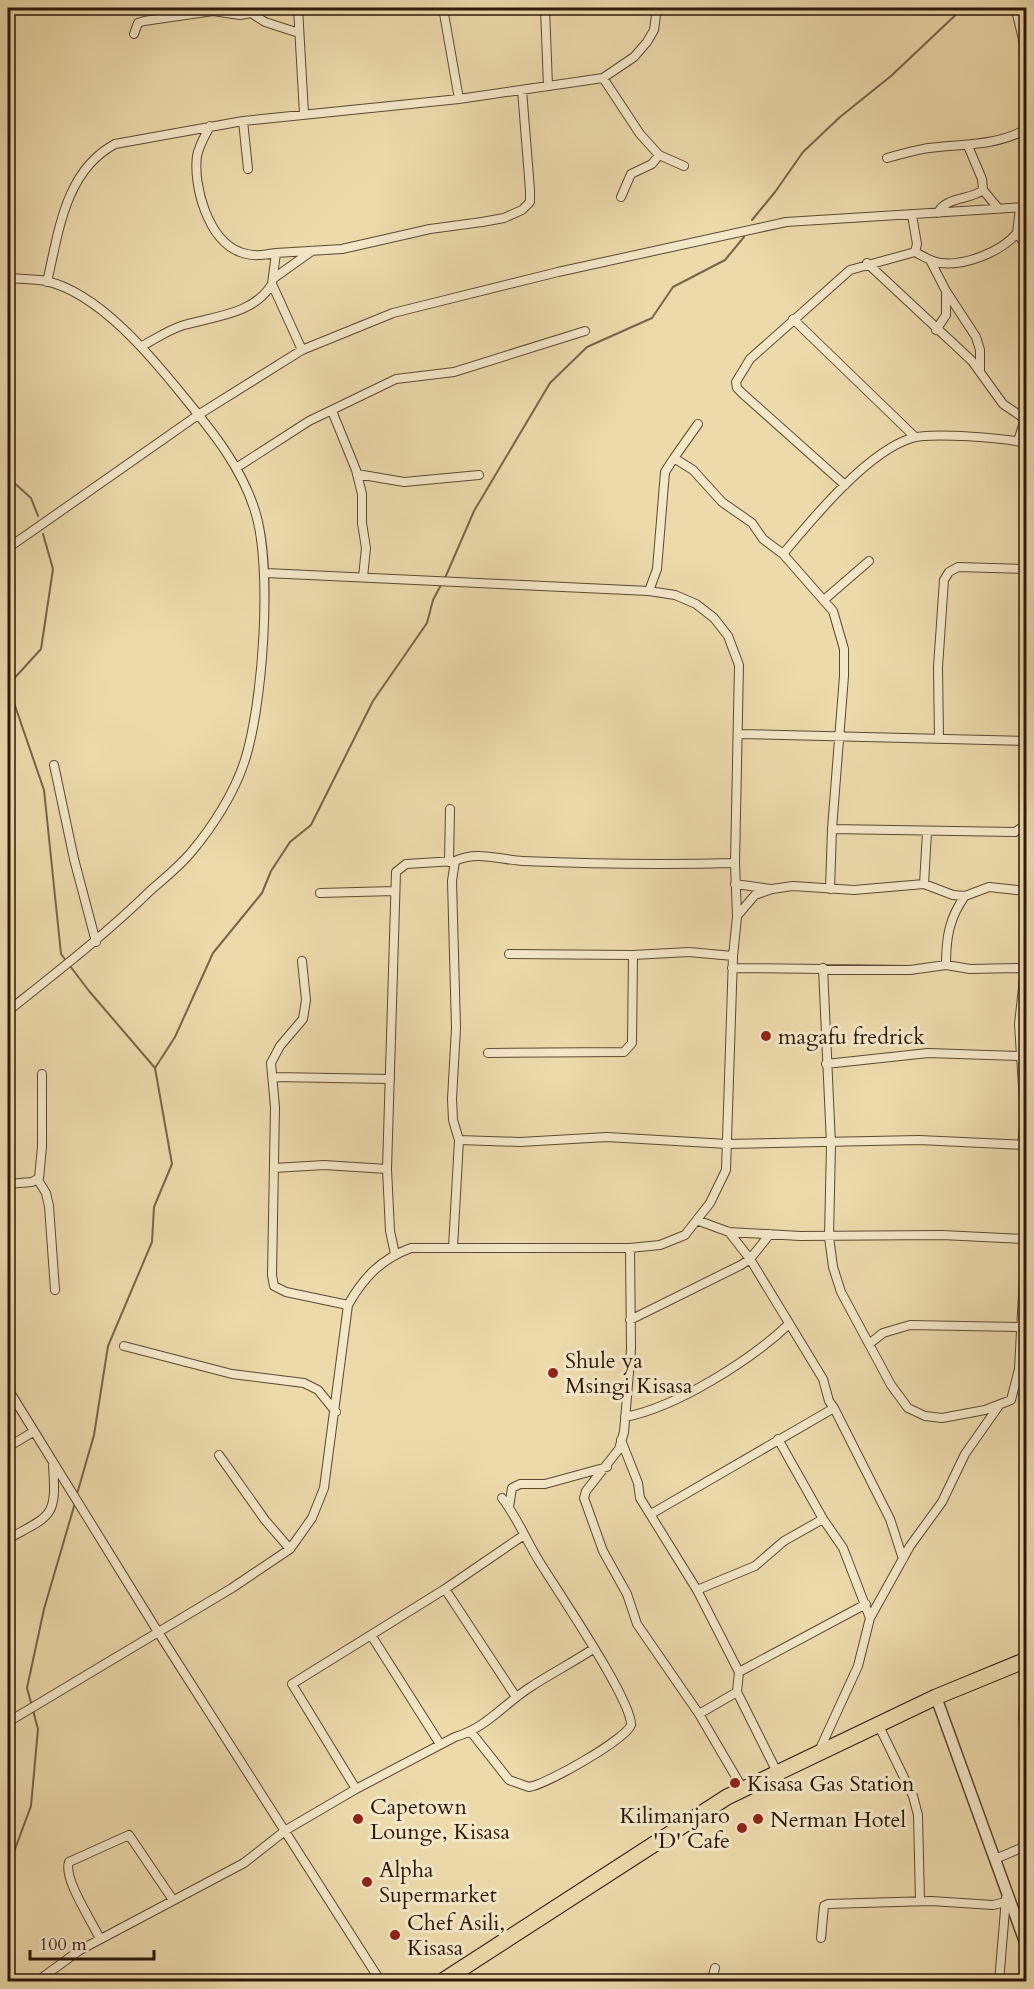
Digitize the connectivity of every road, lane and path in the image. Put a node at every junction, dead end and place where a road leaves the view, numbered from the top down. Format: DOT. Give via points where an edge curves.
graph roads {
  1 [pos="298,8"];
  2 [pos="443,8"];
  3 [pos="545,8"];
  4 [pos="657,8"];
  5 [pos="1023,8"];
  6 [pos="251,10"];
  7 [pos="299,33"];
  8 [pos="134,34"];
  9 [pos="1026,52"];
  10 [pos="603,78"];
  11 [pos="548,86"];
  12 [pos="522,90"];
  13 [pos="459,99"];
  14 [pos="304,114"];
  15 [pos="243,122"];
  16 [pos="210,126"];
  17 [pos="1026,129"];
  18 [pos="968,146"];
  19 [pos="659,155"];
  20 [pos="887,158"];
  21 [pos="684,165"];
  22 [pos="248,169"];
  23 [pos="983,190"];
  24 [pos="621,197"];
  25 [pos="998,208"];
  26 [pos="1023,208"];
  27 [pos="938,213"];
  28 [pos="912,215"];
  29 [pos="1017,233"];
  30 [pos="1026,246"];
  31 [pos="312,251"];
  32 [pos="915,252"];
  33 [pos="276,253"];
  34 [pos="930,260"];
  35 [pos="867,263"];
  36 [pos="8,278"];
  37 [pos="273,281"];
  38 [pos="47,282"];
  39 [pos="946,291"];
  40 [pos="793,319"];
  41 [pos="936,330"];
  42 [pos="585,331"];
  43 [pos="142,346"];
  44 [pos="302,350"];
  45 [pos="980,375"];
  46 [pos="332,411"];
  47 [pos="198,415"];
  48 [pos="1026,417"];
  49 [pos="698,424"];
  50 [pos="915,437"];
  51 [pos="1022,442"];
  52 [pos="674,458"];
  53 [pos="237,468"];
  54 [pos="357,474"];
  55 [pos="479,475"];
  56 [pos="845,485"];
  57 [pos="8,548"];
  58 [pos="783,554"];
  59 [pos="869,561"];
  60 [pos="1026,569"];
  61 [pos="266,573"];
  62 [pos="363,577"];
  63 [pos="649,591"];
  64 [pos="825,599"];
  65 [pos="739,734"];
  66 [pos="839,734"];
  67 [pos="939,739"];
  68 [pos="1026,741"];
  69 [pos="54,765"];
  70 [pos="1026,802"];
  71 [pos="450,809"];
  72 [pos="832,830"];
  73 [pos="927,832"];
  74 [pos="452,861"];
  75 [pos="735,862"];
  76 [pos="735,884"];
  77 [pos="924,884"];
  78 [pos="772,889"];
  79 [pos="830,889"];
  80 [pos="394,891"];
  81 [pos="1026,891"];
  82 [pos="320,893"];
  83 [pos="965,896"];
  84 [pos="737,917"];
  85 [pos="96,942"];
  86 [pos="509,954"];
  87 [pos="633,955"];
  88 [pos="733,956"];
  89 [pos="302,961"];
  90 [pos="1025,964"];
  91 [pos="946,965"];
  92 [pos="823,968"];
  93 [pos="732,969"];
  94 [pos="8,1011"];
  95 [pos="488,1053"];
  96 [pos="1020,1056"];
  97 [pos="826,1064"];
  98 [pos="42,1074"];
  99 [pos="274,1077"];
  100 [pos="390,1079"];
  101 [pos="459,1140"];
  102 [pos="727,1144"];
  103 [pos="831,1144"];
  104 [pos="1024,1145"];
  105 [pos="274,1168"];
  106 [pos="387,1169"];
  107 [pos="38,1180"];
  108 [pos="8,1184"];
  109 [pos="699,1221"];
  110 [pos="729,1232"];
  111 [pos="770,1234"];
  112 [pos="829,1236"];
  113 [pos="1026,1239"];
  114 [pos="453,1246"];
  115 [pos="630,1248"];
  116 [pos="395,1254"];
  117 [pos="750,1259"];
  118 [pos="55,1290"];
  119 [pos="348,1305"];
  120 [pos="630,1320"];
  121 [pos="789,1324"];
  122 [pos="1023,1327"];
  123 [pos="868,1344"];
  124 [pos="124,1346"];
  125 [pos="1023,1372"];
  126 [pos="8,1389"];
  127 [pos="998,1407"];
  128 [pos="834,1408"];
  129 [pos="336,1412"];
  130 [pos="626,1417"];
  131 [pos="33,1432"];
  132 [pos="778,1439"];
  133 [pos="621,1440"];
  134 [pos="8,1447"];
  135 [pos="219,1455"];
  136 [pos="53,1463"];
  137 [pos="607,1467"];
  138 [pos="502,1498"];
  139 [pos="509,1507"];
  140 [pos="651,1514"];
  141 [pos="823,1519"];
  142 [pos="524,1535"];
  143 [pos="8,1539"];
  144 [pos="290,1549"];
  145 [pos="903,1559"];
  146 [pos="445,1589"];
  147 [pos="698,1590"];
  148 [pos="866,1604"];
  149 [pos="870,1618"];
  150 [pos="158,1632"];
  151 [pos="371,1635"];
  152 [pos="593,1648"];
  153 [pos="1026,1660"];
  154 [pos="1026,1666"];
  155 [pos="739,1672"];
  156 [pos="737,1692"];
  157 [pos="516,1697"];
  158 [pos="936,1697"];
  159 [pos="699,1714"];
  160 [pos="8,1722"];
  161 [pos="878,1724"];
  162 [pos="1026,1731"];
  163 [pos="471,1732"];
  164 [pos="440,1744"];
  165 [pos="819,1751"];
  166 [pos="777,1772"];
  167 [pos="356,1789"];
  168 [pos="743,1789"];
  169 [pos="286,1830"];
  170 [pos="1026,1846"];
  171 [pos="994,1859"];
  172 [pos="1006,1897"];
  173 [pos="173,1900"];
  174 [pos="920,1902"];
  175 [pos="821,1938"];
  176 [pos="100,1939"];
  177 [pos="1026,1945"];
  178 [pos="715,1968"];
  179 [pos="42,1980"];
  180 [pos="381,1982"];
  181 [pos="441,1982"];
  182 [pos="711,1982"];
  183 [pos="999,1982"];
  1 -- 7 [label="street"];
  2 -- 13 [label="street"];
  3 -- 11 [label="street"];
  4 -- 10 [label="street" via="654,30 647,42"];
  5 -- 9 [label="street" via="1017,14"];
  6 -- 7 [label="street" via="265,22"];
  6 -- 8 [label="street" via="240,15 213,11 144,21 138,23"];
  7 -- 14 [label="street"];
  10 -- 11 [label="street"];
  10 -- 19 [label="street" via="640,134"];
  11 -- 12 [label="street"];
  12 -- 13 [label="street"];
  12 -- 31 [label="street" via="530,190 527,207 504,218 430,229 342,249"];
  13 -- 14 [label="street"];
  14 -- 15 [label="street"];
  15 -- 16 [label="street"];
  15 -- 22 [label="street"];
  16 -- 33 [label="street" via="196,167 212,226 239,252 257,256"];
  16 -- 38 [label="street" via="115,144 89,162 68,200"];
  17 -- 18 [label="street"];
  18 -- 20 [label="street" via="920,149"];
  18 -- 23 [label="street"];
  19 -- 21 [label="street"];
  19 -- 24 [label="street" via="652,164 631,174"];
  23 -- 25 [label="street"];
  23 -- 27 [label="street" via="978,195 944,204"];
  25 -- 26 [label="street"];
  25 -- 27 [label="street"];
  26 -- 29 [label="street"];
  27 -- 28 [label="street"];
  28 -- 32 [label="street"];
  28 -- 44 [label="street" via="786,222 717,236 393,314"];
  29 -- 30 [label="street"];
  29 -- 34 [label="street" via="999,247 973,258 941,263"];
  31 -- 33 [label="street"];
  31 -- 37 [label="street"];
  32 -- 34 [label="street"];
  32 -- 35 [label="street"];
  33 -- 37 [label="street"];
  34 -- 39 [label="street"];
  35 -- 40 [label="street" via="850,270"];
  35 -- 41 [label="street"];
  36 -- 38 [label="street"];
  37 -- 43 [label="street" via="264,297 251,305 183,325"];
  37 -- 44 [label="street"];
  38 -- 43 [label="street" via="83,299"];
  39 -- 41 [label="street" via="946,315"];
  39 -- 45 [label="street" via="976,337"];
  40 -- 50 [label="street"];
  40 -- 56 [label="street" via="750,359 736,382 737,388"];
  41 -- 45 [label="street" via="972,361"];
  42 -- 46 [label="street" via="454,372 396,379"];
  43 -- 47 [label="street"];
  44 -- 47 [label="street"];
  45 -- 48 [label="street" via="1003,404"];
  46 -- 53 [label="street" via="309,421"];
  46 -- 54 [label="street"];
  47 -- 53 [label="street"];
  47 -- 57 [label="street"];
  48 -- 51 [label="street"];
  49 -- 52 [label="street"];
  50 -- 51 [label="street"];
  50 -- 56 [label="street" via="898,443"];
  52 -- 58 [label="street" via="693,470 722,502 752,523 763,539"];
  52 -- 63 [label="street" via="665,472 657,569"];
  53 -- 61 [label="street" via="255,511"];
  54 -- 55 [label="street" via="405,482"];
  54 -- 62 [label="street" via="365,536"];
  56 -- 58 [label="street"];
  58 -- 64 [label="street"];
  59 -- 64 [label="street"];
  60 -- 67 [label="street" via="958,567 944,579 938,667"];
  61 -- 62 [label="street"];
  61 -- 85 [label="street" via="256,709 244,764 221,810 193,851"];
  62 -- 63 [label="street"];
  63 -- 65 [label="street" via="675,595 696,604 728,636 739,665"];
  64 -- 66 [label="street" via="833,611 844,649"];
  65 -- 66 [label="street"];
  65 -- 75 [label="street"];
  66 -- 67 [label="street"];
  66 -- 72 [label="street"];
  67 -- 68 [label="street"];
  69 -- 85 [label="street"];
  70 -- 73 [label="street" via="1024,825 1015,832"];
  71 -- 74 [label="street"];
  72 -- 73 [label="street"];
  72 -- 79 [label="street"];
  73 -- 77 [label="street"];
  74 -- 75 [label="street" via="483,856 520,861"];
  74 -- 80 [label="street" via="400,867"];
  74 -- 101 [label="street" via="456,1028 452,1099"];
  75 -- 76 [label="street"];
  76 -- 78 [label="street"];
  76 -- 84 [label="street"];
  77 -- 79 [label="street"];
  77 -- 83 [label="street"];
  78 -- 79 [label="street"];
  78 -- 84 [label="street" via="755,895"];
  80 -- 82 [label="street"];
  80 -- 100 [label="street"];
  81 -- 83 [label="street" via="990,887"];
  83 -- 91 [label="street" via="952,917 946,940"];
  84 -- 88 [label="street"];
  85 -- 94 [label="street"];
  86 -- 87 [label="street"];
  87 -- 88 [label="street" via="690,952"];
  87 -- 95 [label="street" via="632,1042 624,1052"];
  88 -- 93 [label="street"];
  89 -- 99 [label="street" via="306,1000 303,1019 276,1053 272,1063"];
  90 -- 91 [label="street" via="969,969"];
  90 -- 96 [label="street" via="1018,1024"];
  91 -- 92 [label="street" via="910,970"];
  92 -- 93 [label="street"];
  92 -- 97 [label="street"];
  93 -- 102 [label="street"];
  96 -- 97 [label="street" via="928,1053"];
  96 -- 104 [label="street"];
  97 -- 103 [label="street"];
  98 -- 107 [label="street" via="42,1160"];
  99 -- 100 [label="street"];
  99 -- 105 [label="street"];
  100 -- 106 [label="street"];
  101 -- 102 [label="street" via="520,1142 607,1137"];
  101 -- 114 [label="street"];
  102 -- 103 [label="street"];
  102 -- 109 [label="street" via="726,1170"];
  103 -- 104 [label="street" via="919,1140"];
  103 -- 112 [label="street"];
  105 -- 106 [label="street" via="324,1165"];
  105 -- 119 [label="street" via="274,1286"];
  106 -- 116 [label="street"];
  107 -- 108 [label="street"];
  107 -- 118 [label="street" via="49,1206"];
  109 -- 110 [label="street"];
  109 -- 115 [label="street" via="685,1235 660,1245"];
  110 -- 111 [label="street"];
  110 -- 117 [label="street"];
  111 -- 112 [label="street"];
  111 -- 117 [label="street"];
  112 -- 113 [label="street"];
  112 -- 123 [label="street" via="841,1292"];
  113 -- 122 [label="street"];
  114 -- 115 [label="street"];
  114 -- 116 [label="street" via="411,1248"];
  115 -- 120 [label="street"];
  116 -- 119 [label="street" via="360,1282"];
  117 -- 120 [label="street"];
  117 -- 121 [label="street"];
  119 -- 129 [label="street"];
  120 -- 130 [label="street"];
  121 -- 128 [label="street" via="823,1379"];
  121 -- 130 [label="street" via="765,1347 699,1387"];
  122 -- 123 [label="street" via="910,1325 883,1333"];
  122 -- 125 [label="street"];
  123 -- 127 [label="street" via="900,1399 918,1413 942,1418"];
  124 -- 129 [label="street" via="240,1375 304,1383 318,1390"];
  125 -- 127 [label="street" via="1013,1397"];
  126 -- 131 [label="street"];
  127 -- 145 [label="street" via="965,1454 942,1502"];
  128 -- 132 [label="street"];
  128 -- 145 [label="street" via="890,1519"];
  129 -- 144 [label="street" via="321,1498 308,1526"];
  130 -- 133 [label="street"];
  131 -- 134 [label="street"];
  131 -- 136 [label="street"];
  132 -- 140 [label="street"];
  132 -- 141 [label="street"];
  133 -- 137 [label="street"];
  133 -- 140 [label="street" via="640,1498"];
  135 -- 144 [label="street"];
  136 -- 143 [label="street" via="52,1511"];
  136 -- 150 [label="street"];
  137 -- 139 [label="street" via="545,1484 519,1484 512,1488"];
  137 -- 159 [label="street" via="584,1498 603,1551 641,1630"];
  138 -- 139 [label="street"];
  139 -- 142 [label="street"];
  140 -- 147 [label="street"];
  141 -- 147 [label="street" via="784,1541 755,1566"];
  141 -- 148 [label="street" via="843,1548"];
  142 -- 146 [label="street"];
  142 -- 152 [label="street"];
  144 -- 150 [label="street"];
  145 -- 149 [label="street"];
  146 -- 151 [label="street"];
  146 -- 157 [label="street"];
  147 -- 155 [label="street"];
  148 -- 149 [label="street"];
  148 -- 155 [label="street"];
  149 -- 165 [label="street" via="858,1666"];
  150 -- 160 [label="street"];
  150 -- 169 [label="street"];
  151 -- 164 [label="street"];
  151 -- 167 [label="street" via="292,1684"];
  152 -- 157 [label="street"];
  152 -- 163 [label="street" via="630,1716 631,1725 626,1733 581,1764 537,1786 521,1786 509,1780"];
  153 -- 158 [label="highway"];
  154 -- 162 [label="street"];
  155 -- 156 [label="street"];
  156 -- 159 [label="street"];
  156 -- 166 [label="street"];
  157 -- 163 [label="street"];
  158 -- 161 [label="highway"];
  158 -- 171 [label="street"];
  159 -- 168 [label="street"];
  161 -- 165 [label="highway"];
  161 -- 174 [label="street" via="913,1796 918,1815"];
  163 -- 164 [label="street"];
  164 -- 167 [label="street"];
  165 -- 166 [label="highway"];
  166 -- 168 [label="highway"];
  167 -- 169 [label="street"];
  168 -- 181 [label="highway"];
  169 -- 173 [label="street" via="244,1863"];
  169 -- 180 [label="street"];
  170 -- 171 [label="street"];
  171 -- 172 [label="street"];
  172 -- 174 [label="street" via="993,1905"];
  172 -- 177 [label="street"];
  172 -- 183 [label="street"];
  173 -- 176 [label="street"];
  173 -- 176 [label="street" via="129,1835 69,1862 70,1881"];
  174 -- 175 [label="street" via="825,1904"];
  176 -- 179 [label="street" via="61,1962"];
  178 -- 182 [label="street"];
}
